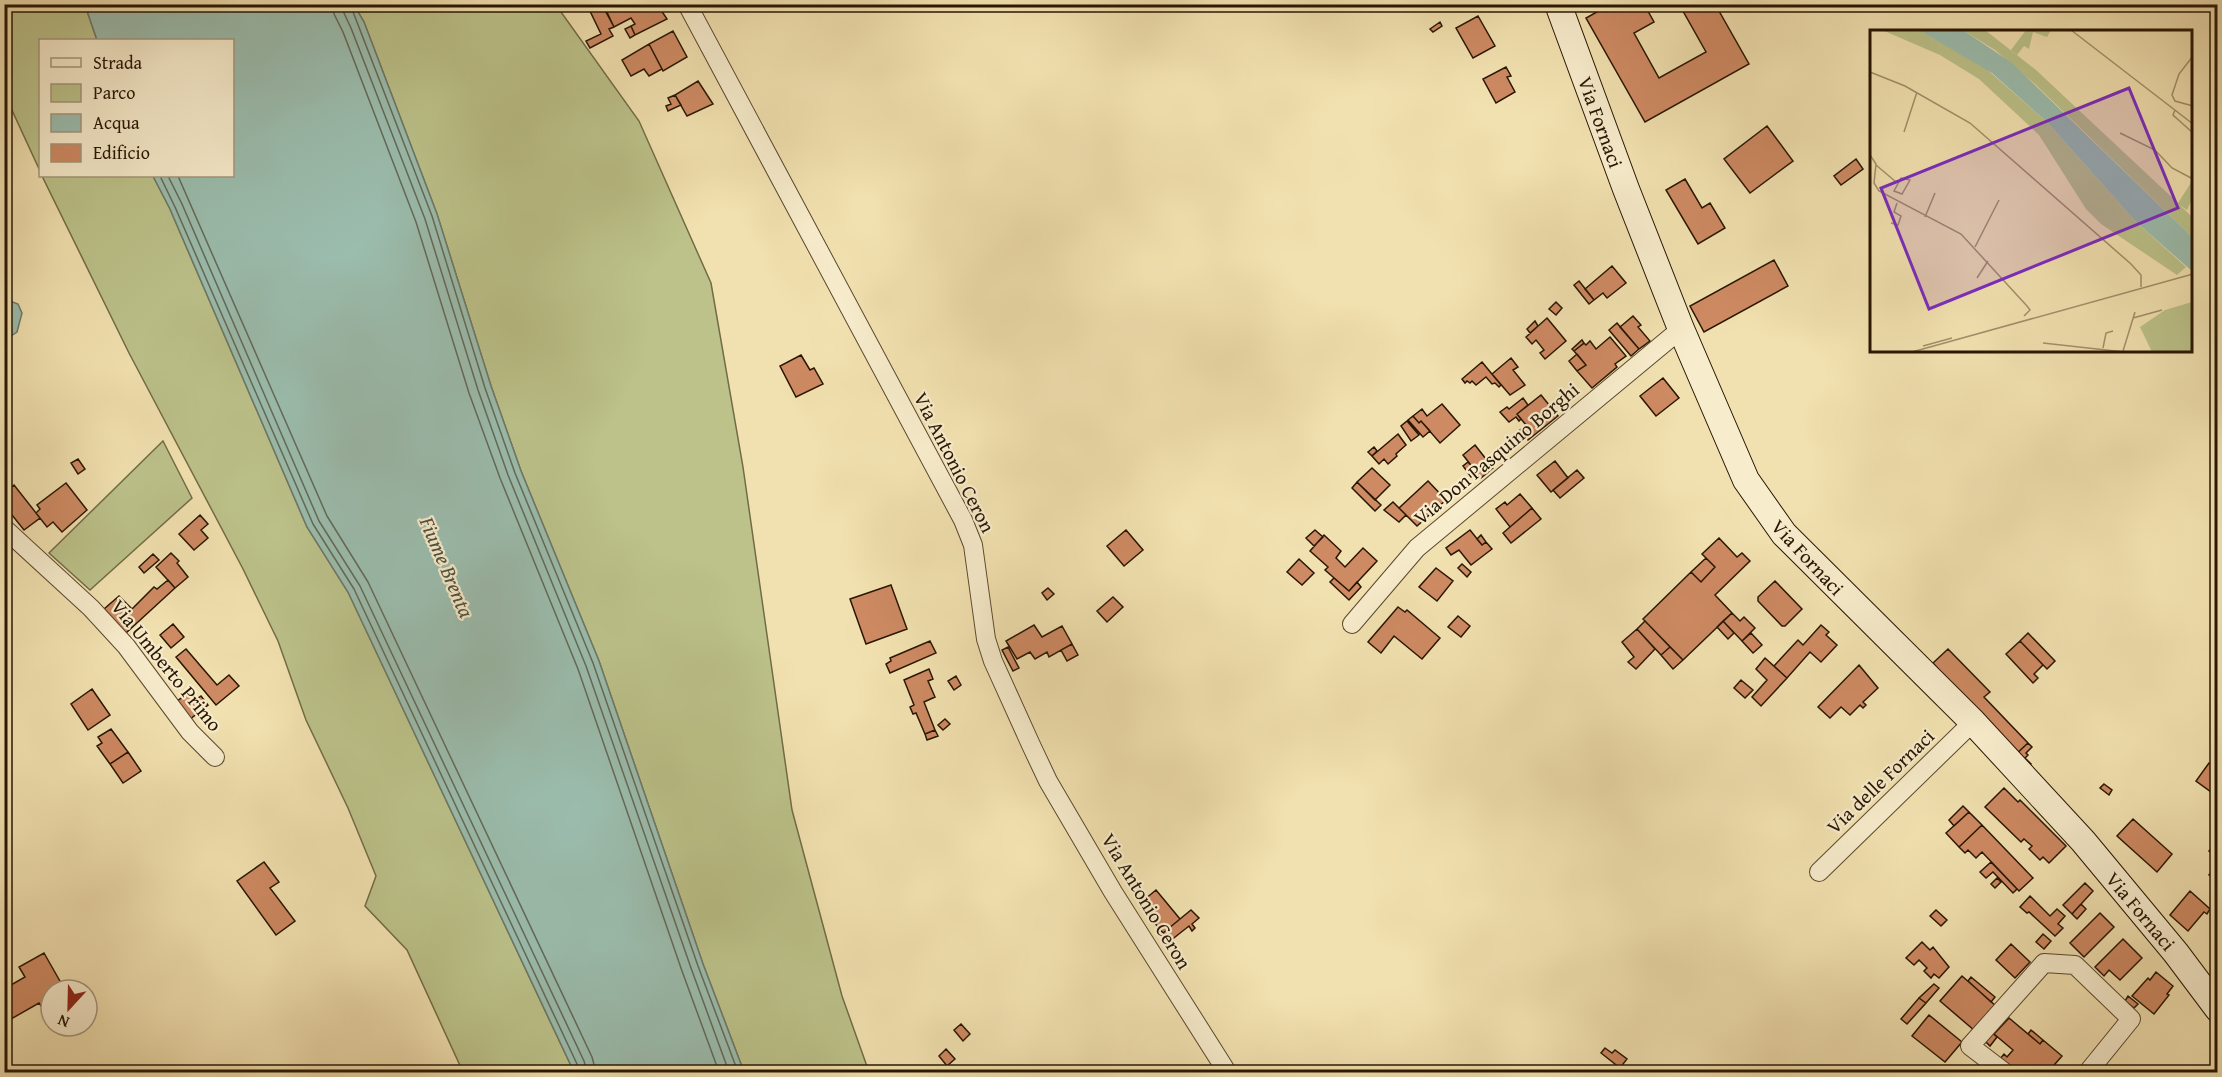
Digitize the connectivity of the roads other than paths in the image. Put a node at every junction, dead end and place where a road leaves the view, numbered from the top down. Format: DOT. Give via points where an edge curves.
graph roads {
  1 [pos="687,4"];
  2 [pos="1558,4"];
  3 [pos="1681,329"];
  4 [pos="4,528"];
  5 [pos="1352,624"];
  6 [pos="1973,722"];
  7 [pos="215,757"];
  8 [pos="1819,872"];
  9 [pos="2217,1009"];
  10 [pos="1227,1072"];
  11 [pos="2004,1072"];
  12 [pos="2088,1072"];
  1 -- 10 [label="street, Via Antonio Ceron" via="963,520 973,545 986,639 993,661 1048,781"];
  2 -- 3 [label="street, Via Fornaci"];
  3 -- 5 [label="street, Via Don Pasquino Borghi" via="1417,548"];
  3 -- 6 [label="street, Via Fornaci" via="1746,480 1784,534"];
  4 -- 7 [label="street, Via Umberto Primo" via="91,608 126,646 190,732"];
  6 -- 8 [label="street, Via delle Fornaci"];
  6 -- 9 [label="street, Via Fornaci" via="2083,841"];
  11 -- 12 [label="street" via="1971,1046 2044,963 2075,965 2131,1019"];
}
